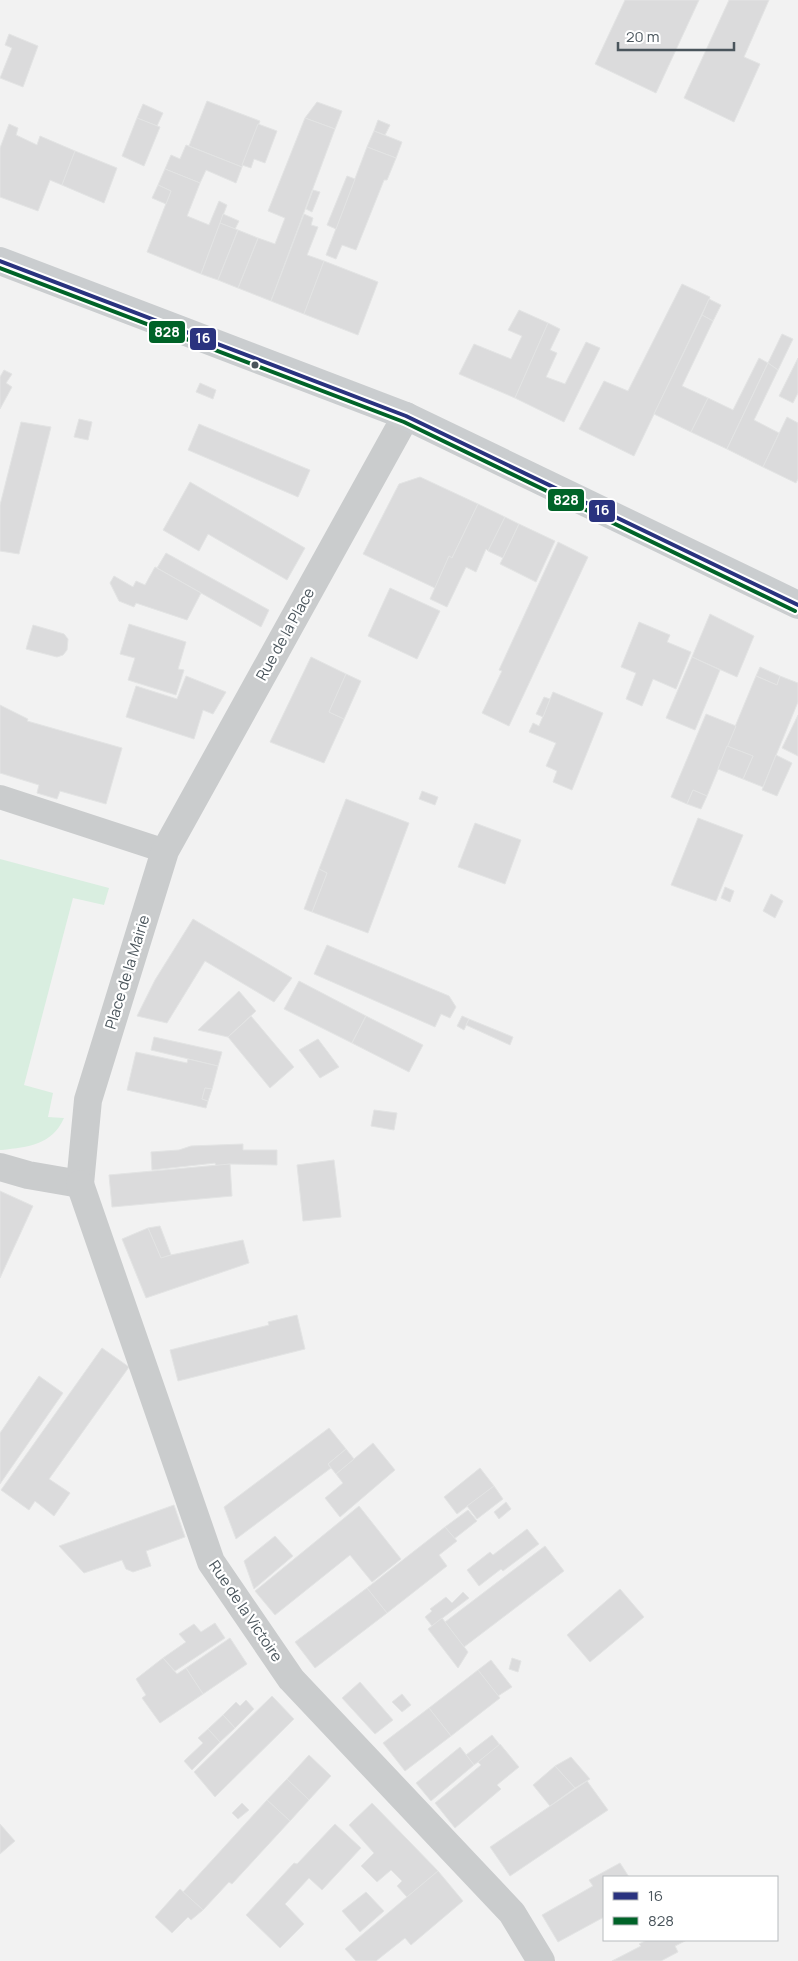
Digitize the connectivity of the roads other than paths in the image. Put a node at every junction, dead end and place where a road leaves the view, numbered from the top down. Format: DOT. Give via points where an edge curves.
graph roads {
  1 [pos="0,261"];
  2 [pos="406,416"];
  3 [pos="798,605"];
  4 [pos="0,797"];
  5 [pos="165,851"];
  6 [pos="0,1167"];
  7 [pos="80,1184"];
  8 [pos="541,1961"];
  1 -- 2 [label="main road"];
  2 -- 3 [label="main road"];
  2 -- 5 [label="street, Rue de la Place"];
  4 -- 5 [label="lane"];
  5 -- 7 [label="street, Place de la Mairie" via="88,1100"];
  6 -- 7 [label="street"];
  7 -- 8 [label="street, Rue de la Victoire" via="211,1562 291,1679 512,1913"];
}
